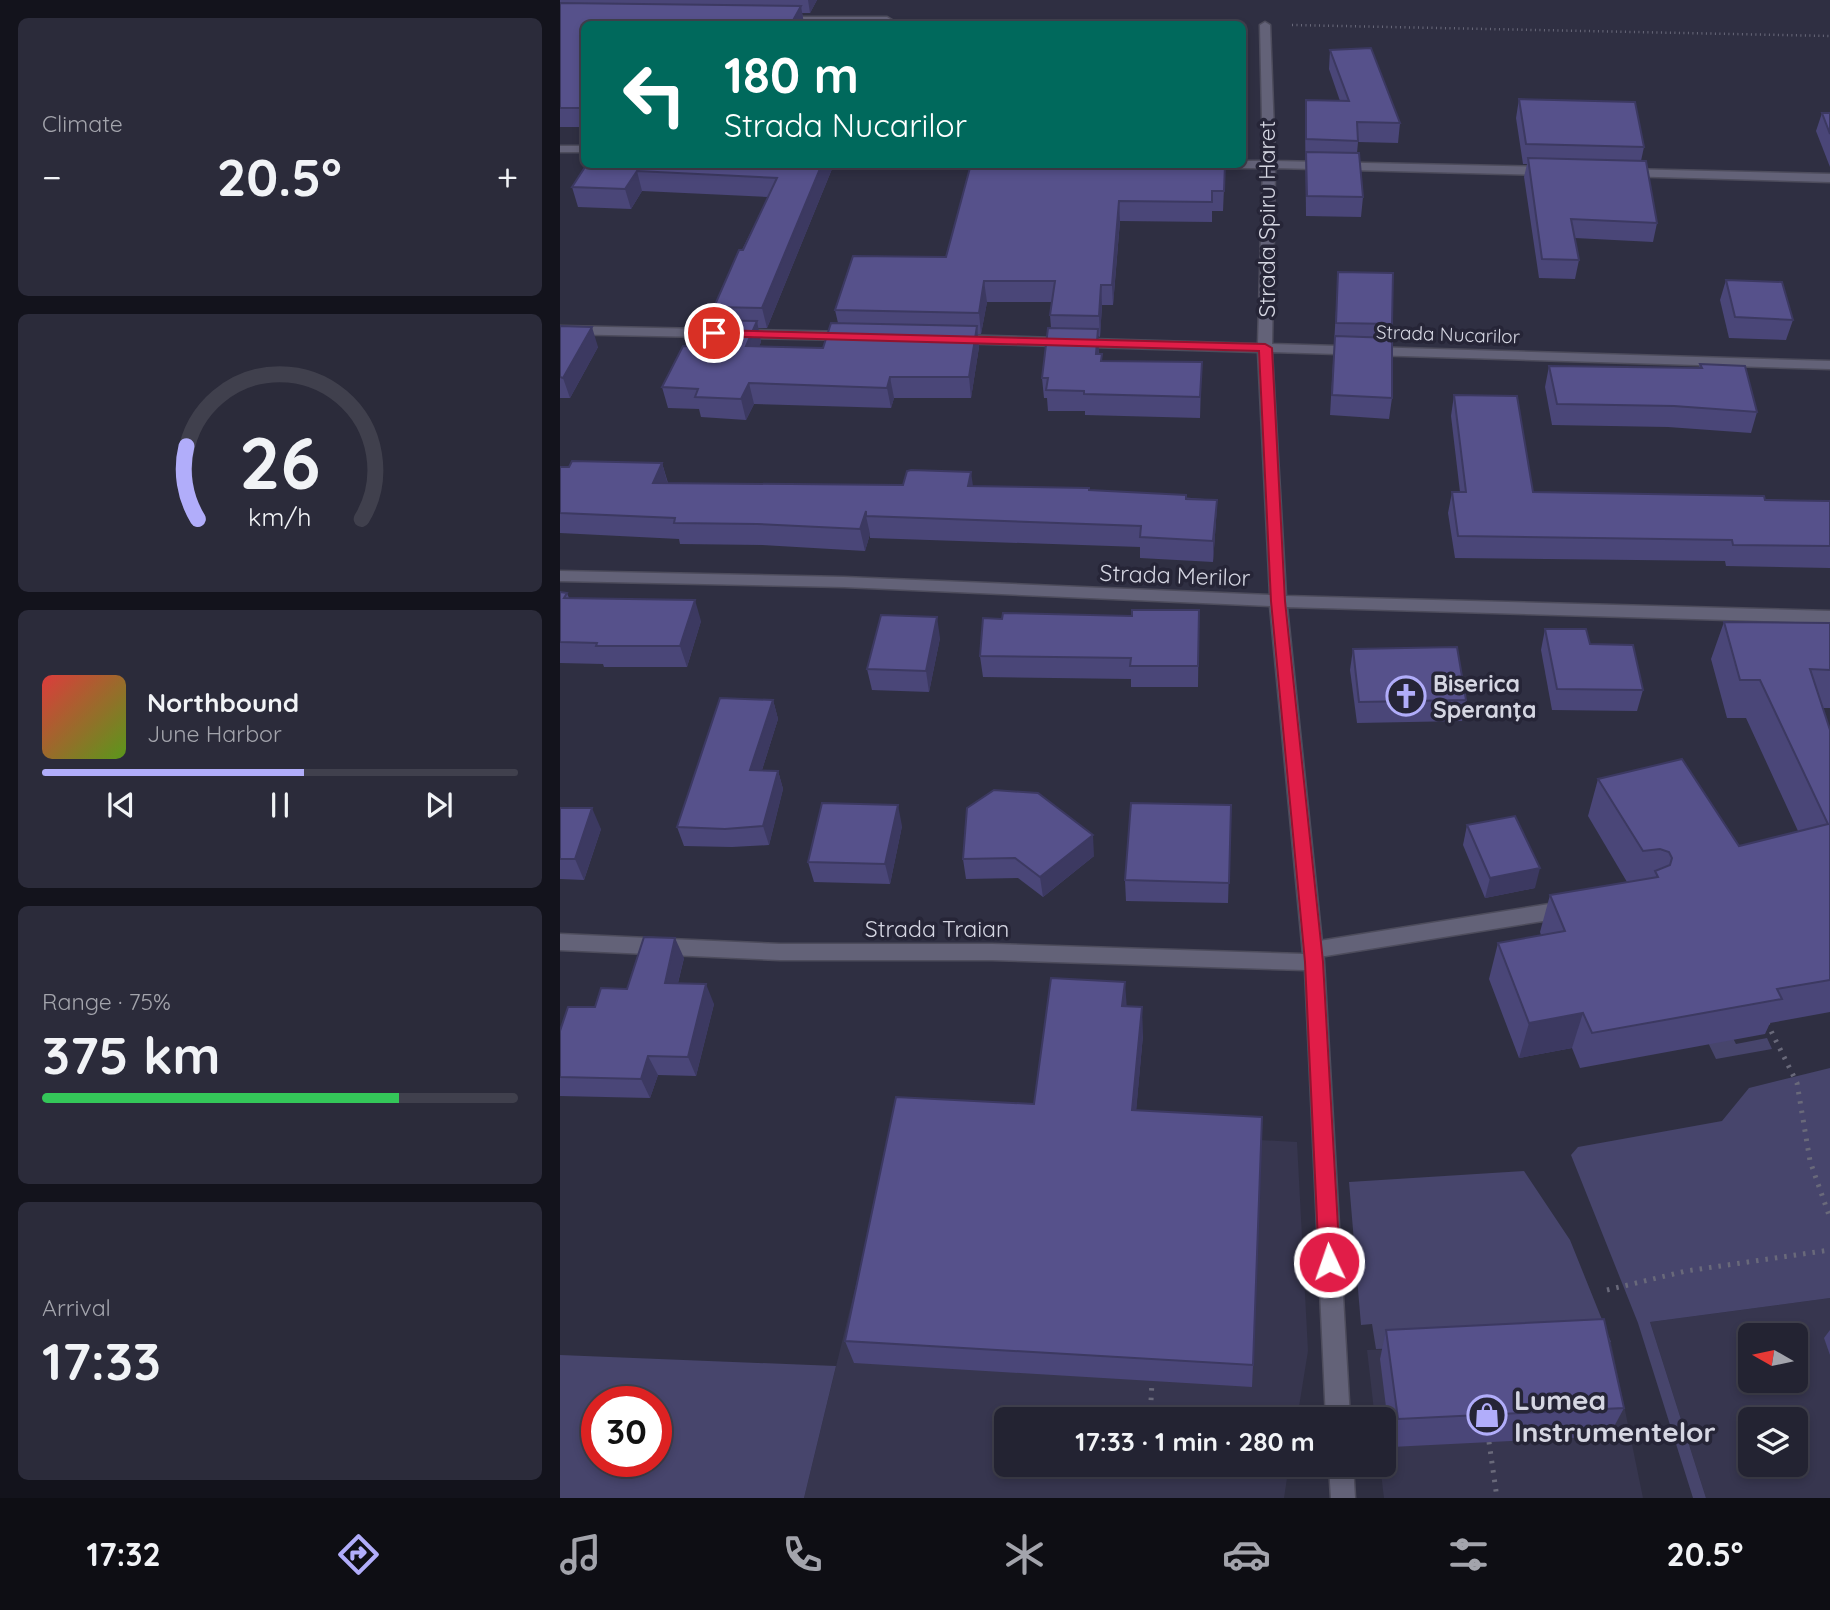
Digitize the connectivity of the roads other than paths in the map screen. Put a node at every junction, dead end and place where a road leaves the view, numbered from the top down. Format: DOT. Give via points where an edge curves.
graph roads {
  1 [pos="764,19"];
  2 [pos="887,20"];
  3 [pos="1265,25"];
  4 [pos="560,149"];
  5 [pos="581,149"];
  6 [pos="1246,164"];
  7 [pos="1269,165"];
  8 [pos="1556,172"];
  9 [pos="1611,173"];
  10 [pos="1830,178"];
  11 [pos="560,330"];
  12 [pos="865,336"];
  13 [pos="944,338"];
  14 [pos="1265,348"];
  15 [pos="1830,365"];
  16 [pos="560,576"];
  17 [pos="1278,601"];
  18 [pos="1830,617"];
  19 [pos="1581,907"];
  20 [pos="560,942"];
  21 [pos="1313,956"];
  22 [pos="1337,1407"];
  23 [pos="1342,1477"];
  24 [pos="1343,1498"];
  1 -- 2 [label="street"];
  3 -- 7 [label="street, Strada Spiru Haret"];
  4 -- 5 [label="street"];
  6 -- 7 [label="street"];
  7 -- 8 [label="street"];
  7 -- 14 [label="street, Strada Spiru Haret"];
  9 -- 10 [label="street"];
  11 -- 12 [label="street"];
  13 -- 14 [label="street, Strada Nucarilor"];
  14 -- 15 [label="street, Strada Nucarilor"];
  14 -- 17 [label="street, Strada Spiru Haret"];
  16 -- 17 [label="street, Strada Merilor" via="844,582"];
  17 -- 18 [label="street, Strada Merilor"];
  17 -- 21 [label="street, Strada Spiru Haret"];
  19 -- 21 [label="street, Strada Traian"];
  20 -- 21 [label="street, Strada Traian" via="780,952"];
  21 -- 22 [label="street, Strada Spiru Haret"];
  23 -- 24 [label="street"];
}
